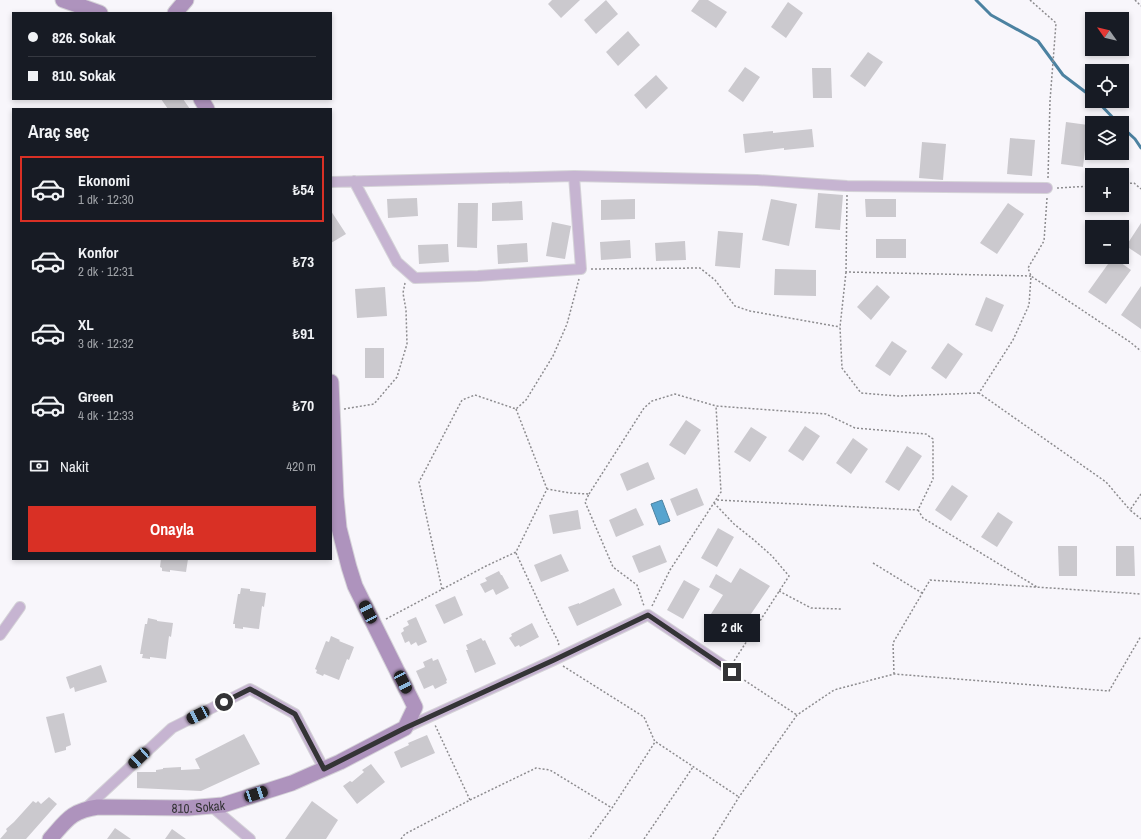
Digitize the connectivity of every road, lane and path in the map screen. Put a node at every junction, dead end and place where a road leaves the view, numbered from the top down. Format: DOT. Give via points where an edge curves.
graph roads {
  1 [pos="63,0"];
  2 [pos="186,0"];
  3 [pos="1030,0"];
  4 [pos="1135,0"];
  5 [pos="1141,6"];
  6 [pos="97,12"];
  7 [pos="176,12"];
  8 [pos="574,176"];
  9 [pos="354,181"];
  10 [pos="332,182"];
  11 [pos="1129,183"];
  12 [pos="847,186"];
  13 [pos="1085,186"];
  14 [pos="1047,188"];
  15 [pos="1141,189"];
  16 [pos="581,269"];
  17 [pos="408,272"];
  18 [pos="846,272"];
  19 [pos="1031,276"];
  20 [pos="840,328"];
  21 [pos="1141,351"];
  22 [pos="979,393"];
  23 [pos="716,406"];
  24 [pos="516,409"];
  25 [pos="332,410"];
  26 [pos="547,490"];
  27 [pos="589,494"];
  28 [pos="1141,494"];
  29 [pos="716,500"];
  30 [pos="714,503"];
  31 [pos="918,510"];
  32 [pos="1130,510"];
  33 [pos="1141,519"];
  34 [pos="516,552"];
  35 [pos="873,563"];
  36 [pos="1037,588"];
  37 [pos="442,589"];
  38 [pos="779,591"];
  39 [pos="922,593"];
  40 [pos="1141,594"];
  41 [pos="20,607"];
  42 [pos="841,609"];
  43 [pos="648,615"];
  44 [pos="375,625"];
  45 [pos="0,635"];
  46 [pos="1141,636"];
  47 [pos="554,660"];
  48 [pos="731,671"];
  49 [pos="894,674"];
  50 [pos="797,715"];
  51 [pos="430,716"];
  52 [pos="405,728"];
  53 [pos="655,742"];
  54 [pos="693,767"];
  55 [pos="324,769"];
  56 [pos="739,797"];
  57 [pos="470,800"];
  58 [pos="211,806"];
  59 [pos="612,808"];
  60 [pos="86,809"];
  61 [pos="50,839"];
  62 [pos="250,839"];
  63 [pos="401,839"];
  64 [pos="589,839"];
  65 [pos="644,839"];
  66 [pos="713,839"];
  1 -- 6 [label="street"];
  2 -- 7 [label="street"];
  3 -- 14 [label="path" via="1056,23"];
  4 -- 5 [label="path"];
  8 -- 9 [label="street"];
  8 -- 12 [label="street" via="757,180"];
  8 -- 16 [label="street"];
  9 -- 10 [label="street"];
  9 -- 17 [label="street" via="397,262"];
  11 -- 15 [label="path" via="1134,183"];
  12 -- 14 [label="street"];
  12 -- 18 [label="path"];
  13 -- 14 [label="path"];
  14 -- 19 [label="path" via="1044,241 1028,268"];
  16 -- 17 [label="street" via="415,278"];
  16 -- 20 [label="path" via="700,268 715,280 735,306"];
  16 -- 24 [label="path" via="567,324 553,356 526,400"];
  17 -- 25 [label="path" via="402,293 406,310 407,344 397,377 374,404"];
  18 -- 19 [label="path"];
  18 -- 20 [label="path"];
  19 -- 21 [label="path"];
  19 -- 22 [label="path" via="1029,305 1013,340"];
  20 -- 22 [label="path" via="842,368 861,393 898,396"];
  22 -- 32 [label="path" via="1106,482"];
  23 -- 27 [label="path" via="676,394 652,401 644,408"];
  23 -- 29 [label="path" via="721,492"];
  23 -- 31 [label="path" via="826,414 856,428 926,434 933,439 933,478"];
  24 -- 26 [label="path"];
  24 -- 37 [label="path" via="475,395 462,400 419,482"];
  25 -- 44 [label="street" via="339,528 355,586"];
  26 -- 27 [label="path"];
  26 -- 34 [label="path"];
  27 -- 43 [label="path" via="585,502 613,567 637,585"];
  28 -- 32 [label="path"];
  29 -- 30 [label="path"];
  29 -- 31 [label="path"];
  30 -- 38 [label="path" via="734,524 772,556 789,576"];
  30 -- 43 [label="path" via="670,570"];
  31 -- 36 [label="path" via="923,518"];
  32 -- 33 [label="path"];
  34 -- 37 [label="path"];
  34 -- 47 [label="path" via="559,643"];
  35 -- 39 [label="path"];
  36 -- 39 [label="path" via="930,580"];
  36 -- 40 [label="path"];
  37 -- 44 [label="path"];
  38 -- 42 [label="path" via="811,608"];
  38 -- 48 [label="path"];
  39 -- 49 [label="path" via="893,643"];
  41 -- 45 [label="street"];
  43 -- 47 [label="street, 810. Sokak"];
  43 -- 48 [label="street"];
  44 -- 52 [label="street" via="416,707"];
  46 -- 49 [label="path" via="1109,691"];
  47 -- 51 [label="street, 810. Sokak"];
  47 -- 53 [label="path" via="644,717"];
  48 -- 50 [label="path"];
  49 -- 50 [label="path" via="834,690"];
  50 -- 56 [label="path"];
  51 -- 52 [label="street, 810. Sokak"];
  51 -- 57 [label="path"];
  52 -- 55 [label="street, 810. Sokak"];
  53 -- 54 [label="path"];
  53 -- 59 [label="path"];
  54 -- 56 [label="path"];
  54 -- 65 [label="path"];
  55 -- 58 [label="street, 810. Sokak" via="223,805"];
  55 -- 60 [label="street" via="295,714 250,689 172,728"];
  56 -- 66 [label="path"];
  57 -- 59 [label="path" via="536,768 550,770"];
  57 -- 63 [label="path" via="405,834"];
  58 -- 60 [label="street, 810. Sokak"];
  58 -- 62 [label="street"];
  59 -- 64 [label="path"];
  60 -- 61 [label="street, 810. Sokak" via="68,819"];
}
